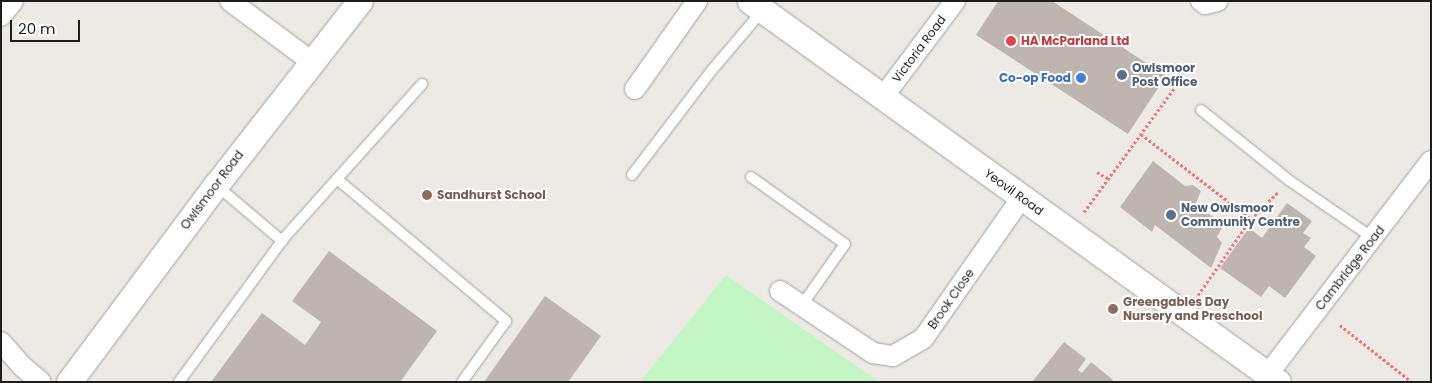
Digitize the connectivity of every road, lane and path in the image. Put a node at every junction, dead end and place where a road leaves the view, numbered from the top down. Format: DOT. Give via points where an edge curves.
graph roads {
  1 [pos="13,1"];
  2 [pos="230,1"];
  3 [pos="360,1"];
  4 [pos="697,1"];
  5 [pos="955,1"];
  6 [pos="1201,1"];
  7 [pos="1218,1"];
  8 [pos="757,6"];
  9 [pos="1,16"];
  10 [pos="312,62"];
  11 [pos="1184,75"];
  12 [pos="422,84"];
  13 [pos="635,88"];
  14 [pos="883,97"];
  15 [pos="1201,110"];
  16 [pos="1141,134"];
  17 [pos="1431,161"];
  18 [pos="1097,172"];
  19 [pos="632,175"];
  20 [pos="750,177"];
  21 [pos="337,179"];
  22 [pos="1109,179"];
  23 [pos="1290,181"];
  24 [pos="216,185"];
  25 [pos="1022,197"];
  26 [pos="1250,219"];
  27 [pos="1070,232"];
  28 [pos="1372,238"];
  29 [pos="282,241"];
  30 [pos="780,291"];
  31 [pos="802,305"];
  32 [pos="1185,315"];
  33 [pos="1340,325"];
  34 [pos="1,342"];
  35 [pos="1273,378"];
  36 [pos="40,382"];
  37 [pos="69,382"];
  38 [pos="179,382"];
  39 [pos="462,382"];
  40 [pos="1412,382"];
  1 -- 9 [label="street"];
  2 -- 10 [label="street"];
  3 -- 10 [label="street, Owlsmoor Road"];
  4 -- 13 [label="street"];
  5 -- 14 [label="street, Victoria Road"];
  6 -- 7 [label="street" via="1205,4"];
  8 -- 14 [label="street, Yeovil Road"];
  8 -- 19 [label="lane"];
  10 -- 24 [label="street, Owlsmoor Road"];
  11 -- 16 [label="path"];
  12 -- 21 [label="lane"];
  14 -- 25 [label="street, Yeovil Road"];
  15 -- 23 [label="lane"];
  16 -- 22 [label="path"];
  16 -- 26 [label="path"];
  17 -- 28 [label="street, Cambridge Road"];
  18 -- 22 [label="path"];
  20 -- 31 [label="lane" via="844,244"];
  21 -- 29 [label="lane"];
  21 -- 39 [label="lane" via="506,321"];
  22 -- 27 [label="path"];
  23 -- 26 [label="path"];
  23 -- 28 [label="lane"];
  24 -- 29 [label="lane"];
  24 -- 37 [label="street, Owlsmoor Road"];
  25 -- 27 [label="street, Yeovil Road"];
  25 -- 31 [label="street, Brook Close" via="923,339 893,356 873,353"];
  26 -- 32 [label="path"];
  27 -- 32 [label="street, Yeovil Road"];
  28 -- 35 [label="street, Cambridge Road"];
  29 -- 38 [label="lane"];
  30 -- 31 [label="street, Brook Close"];
  32 -- 35 [label="street, Yeovil Road"];
  33 -- 40 [label="path"];
  34 -- 36 [label="street"];
}
